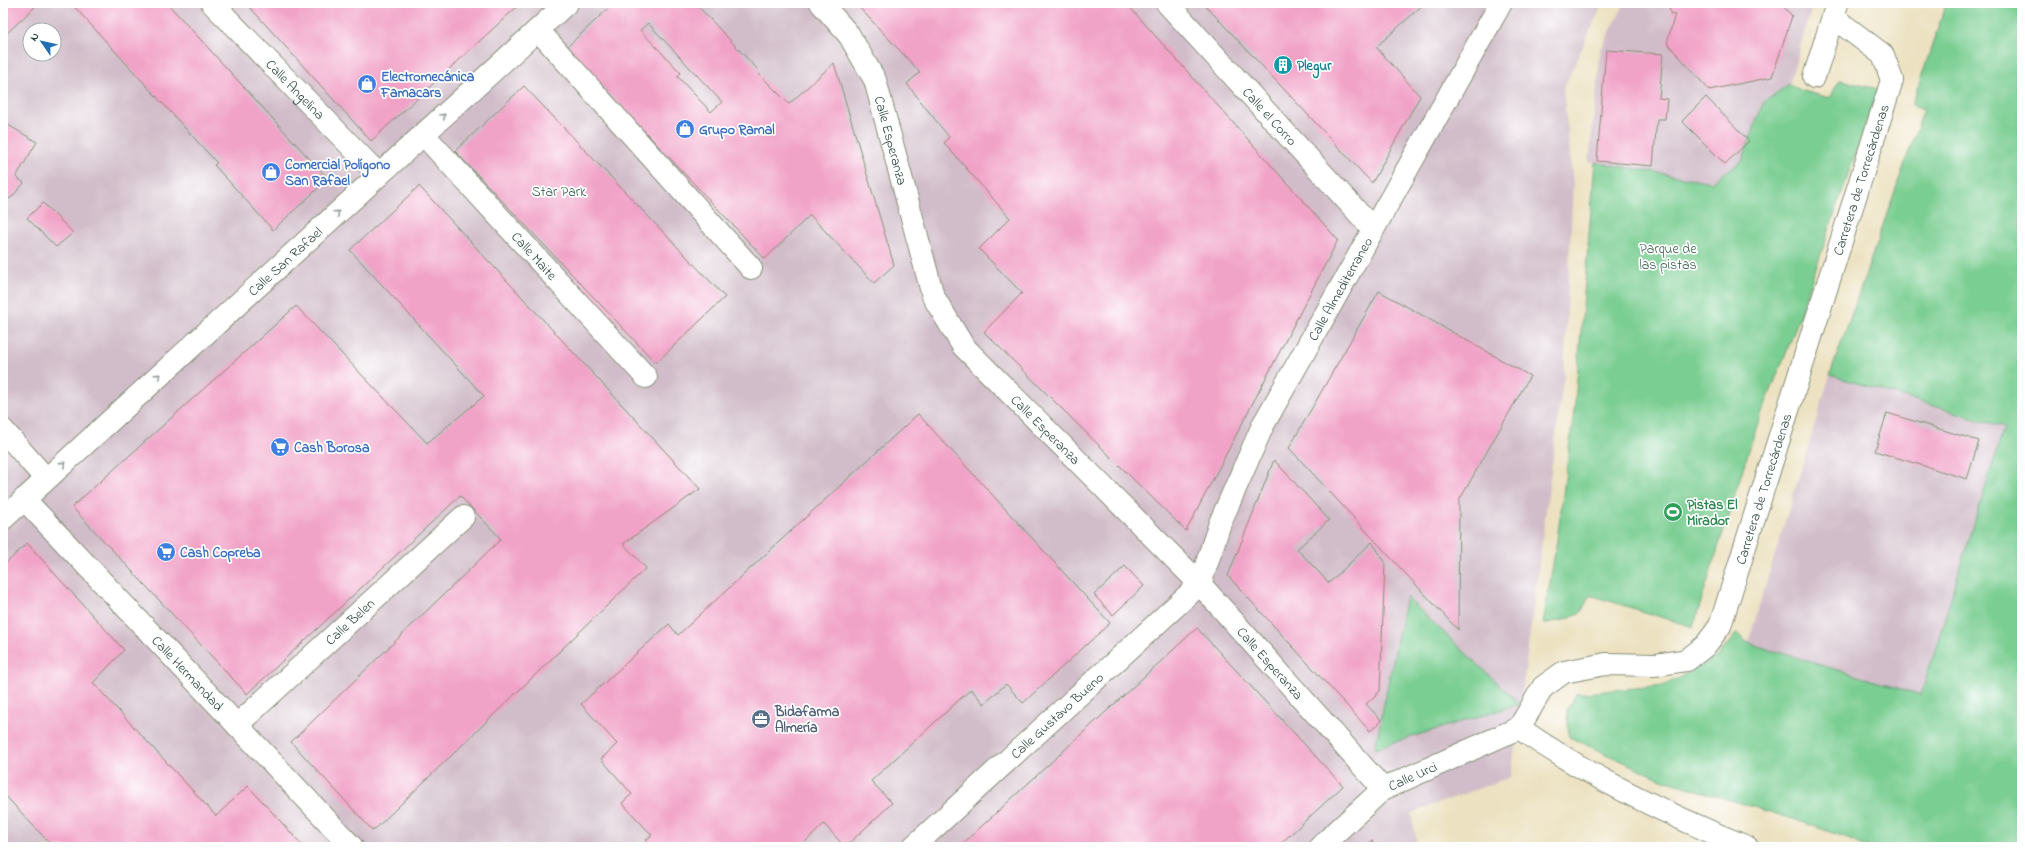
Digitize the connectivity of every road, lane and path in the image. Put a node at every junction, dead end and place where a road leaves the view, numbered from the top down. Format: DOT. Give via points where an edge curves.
graph roads {
  1 [pos="212,3"];
  2 [pos="567,3"];
  3 [pos="821,3"];
  4 [pos="1167,3"];
  5 [pos="1501,3"];
  6 [pos="1835,10"];
  7 [pos="538,30"];
  8 [pos="1814,77"];
  9 [pos="423,134"];
  10 [pos="379,175"];
  11 [pos="1373,229"];
  12 [pos="751,268"];
  13 [pos="646,376"];
  14 [pos="3,430"];
  15 [pos="46,479"];
  16 [pos="24,499"];
  17 [pos="463,517"];
  18 [pos="3,519"];
  19 [pos="1200,584"];
  20 [pos="237,725"];
  21 [pos="1519,728"];
  22 [pos="1384,788"];
  23 [pos="352,847"];
  24 [pos="913,847"];
  25 [pos="1320,847"];
  26 [pos="1747,847"];
  1 -- 10 [label="street, Calle Angelina"];
  2 -- 7 [label="street, Calle San Rafael"];
  3 -- 19 [label="street, Calle Esperanza" via="849,35 875,80 933,296 963,346"];
  4 -- 11 [label="street, Calle el Corro"];
  5 -- 11 [label="street, Calle Almediterraneo"];
  6 -- 8 [label="street"];
  6 -- 21 [label="street, Carretera de Torrecárdenas" via="1883,55 1892,80 1720,626 1705,646 1687,660 1655,665 1606,664 1564,672 1543,687"];
  9 -- 7 [label="street, Calle San Rafael, one-way"];
  7 -- 12 [label="street"];
  9 -- 10 [label="street, Calle San Rafael"];
  9 -- 13 [label="street, Calle Maite"];
  15 -- 10 [label="street, Calle San Rafael, one-way"];
  11 -- 19 [label="street, Calle Almediterraneo" via="1263,425 1220,523"];
  14 -- 15 [label="street"];
  15 -- 16 [label="street, Calle San Rafael"];
  16 -- 18 [label="street, Calle San Rafael"];
  16 -- 20 [label="street, Calle Hermandad"];
  17 -- 20 [label="street, Calle Belen"];
  19 -- 22 [label="street, Calle Esperanza"];
  19 -- 24 [label="street, Calle Gustavo Bueno"];
  20 -- 23 [label="street, Calle Hermandad"];
  21 -- 22 [label="street, Calle Urci"];
  21 -- 26 [label="street" via="1559,755 1630,793 1707,831"];
  22 -- 25 [label="street, Calle Urci"];
}
